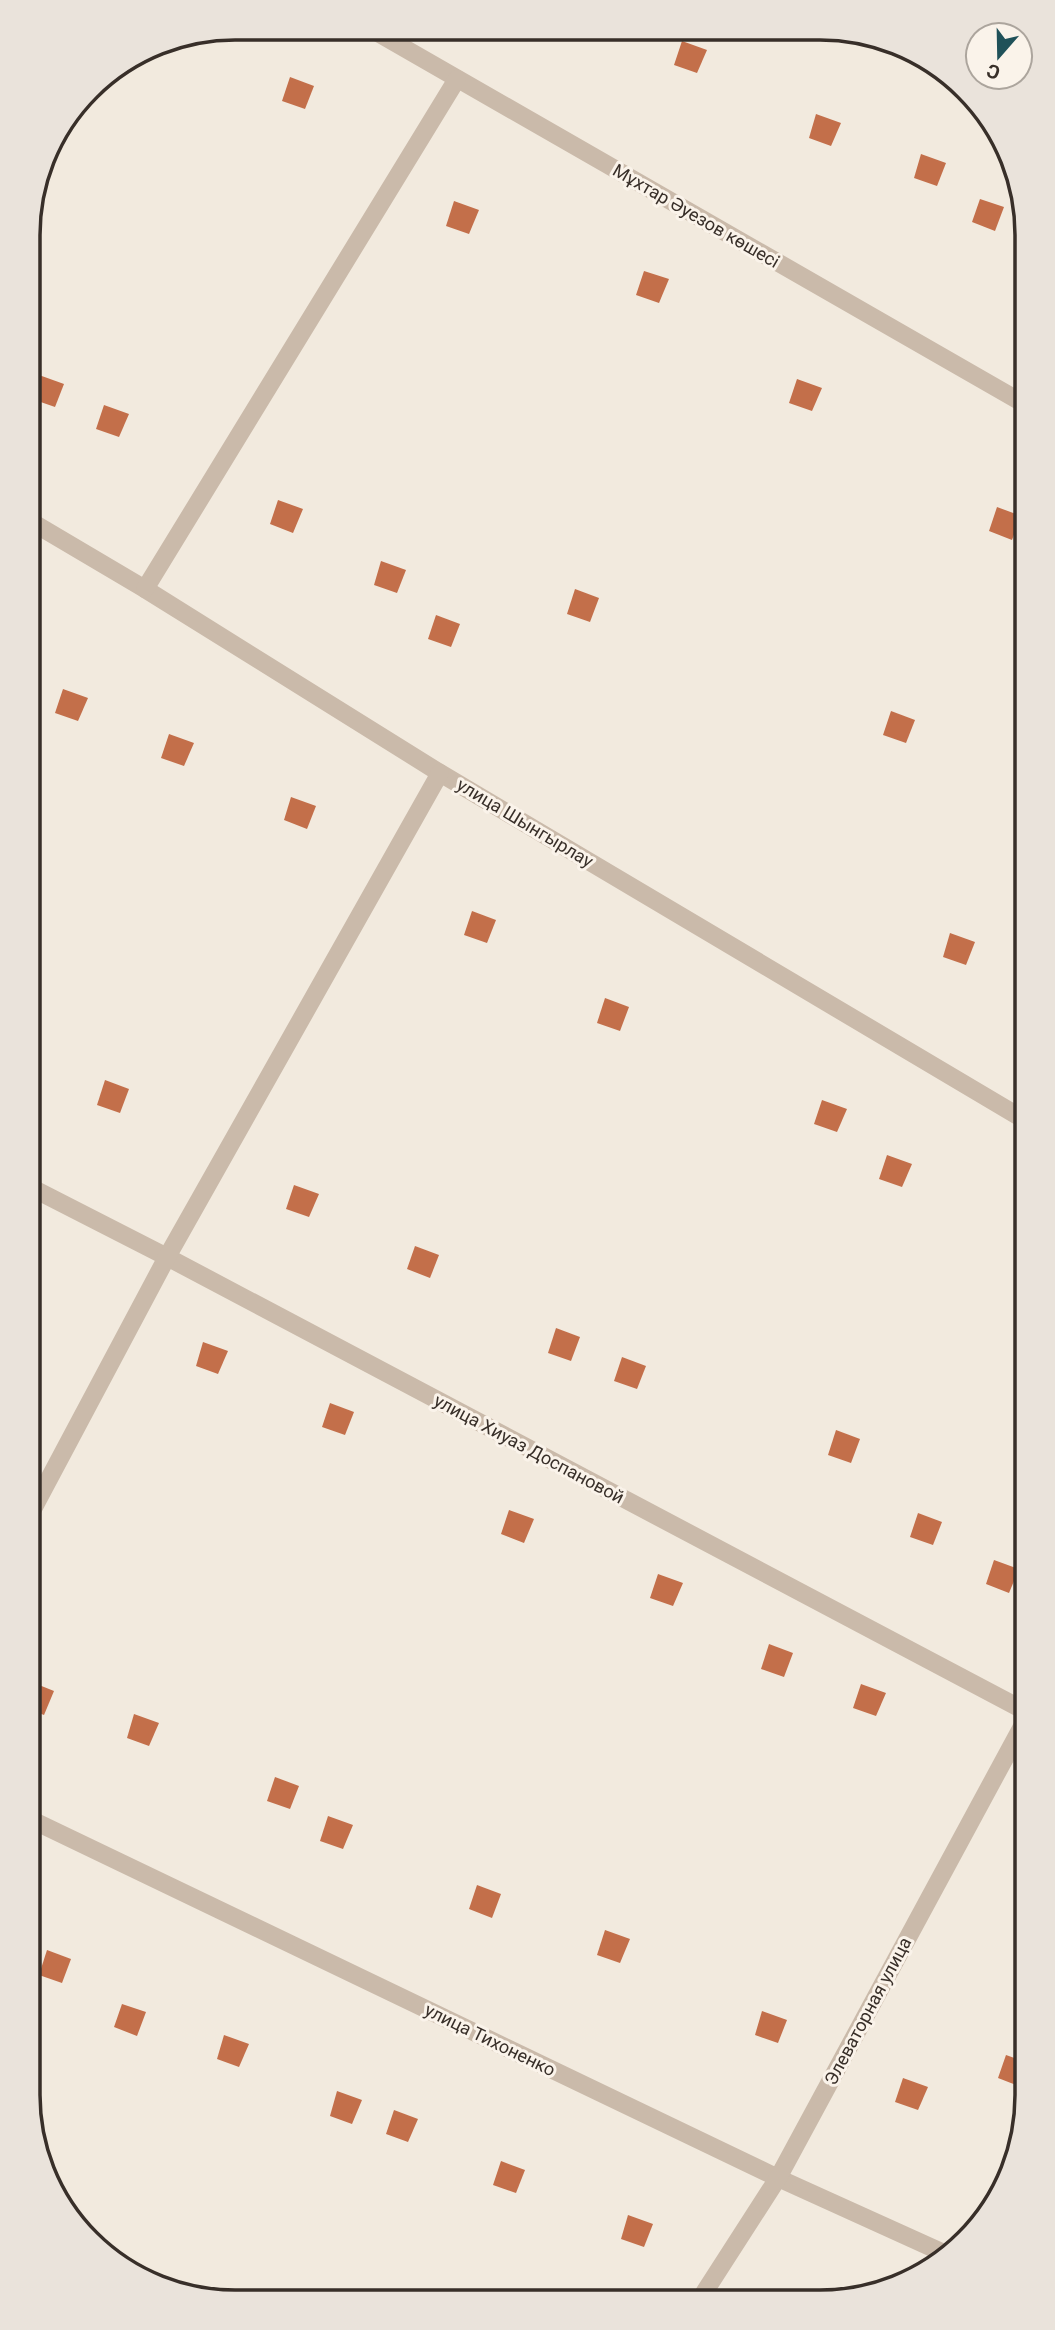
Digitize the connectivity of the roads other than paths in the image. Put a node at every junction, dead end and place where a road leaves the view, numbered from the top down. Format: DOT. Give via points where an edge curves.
graph roads {
  1 [pos="390,40"];
  2 [pos="457,79"];
  3 [pos="1015,399"];
  4 [pos="41,527"];
  5 [pos="145,589"];
  6 [pos="440,773"];
  7 [pos="1015,1114"];
  8 [pos="40,1192"];
  9 [pos="167,1257"];
  10 [pos="40,1495"];
  11 [pos="1014,1705"];
  12 [pos="1014,1741"];
  13 [pos="40,1824"];
  14 [pos="778,2178"];
  15 [pos="937,2250"];
  16 [pos="706,2290"];
  1 -- 2 [label="street, Мұхтар Әуезов көшесі"];
  2 -- 3 [label="street, Мұхтар Әуезов көшесі"];
  2 -- 5 [label="street"];
  4 -- 5 [label="street, улица Шынгырлау"];
  5 -- 6 [label="street, улица Шынгырлау"];
  6 -- 7 [label="street, улица Шынгырлау"];
  6 -- 9 [label="street"];
  8 -- 9 [label="street, улица Хиуаз Доспановой"];
  9 -- 10 [label="street"];
  9 -- 11 [label="street, улица Хиуаз Доспановой"];
  12 -- 14 [label="street, Элеваторная улица"];
  13 -- 14 [label="street, улица Тихоненко"];
  14 -- 15 [label="street, улица Тихоненко"];
  14 -- 16 [label="street, Элеваторная улица"];
}
